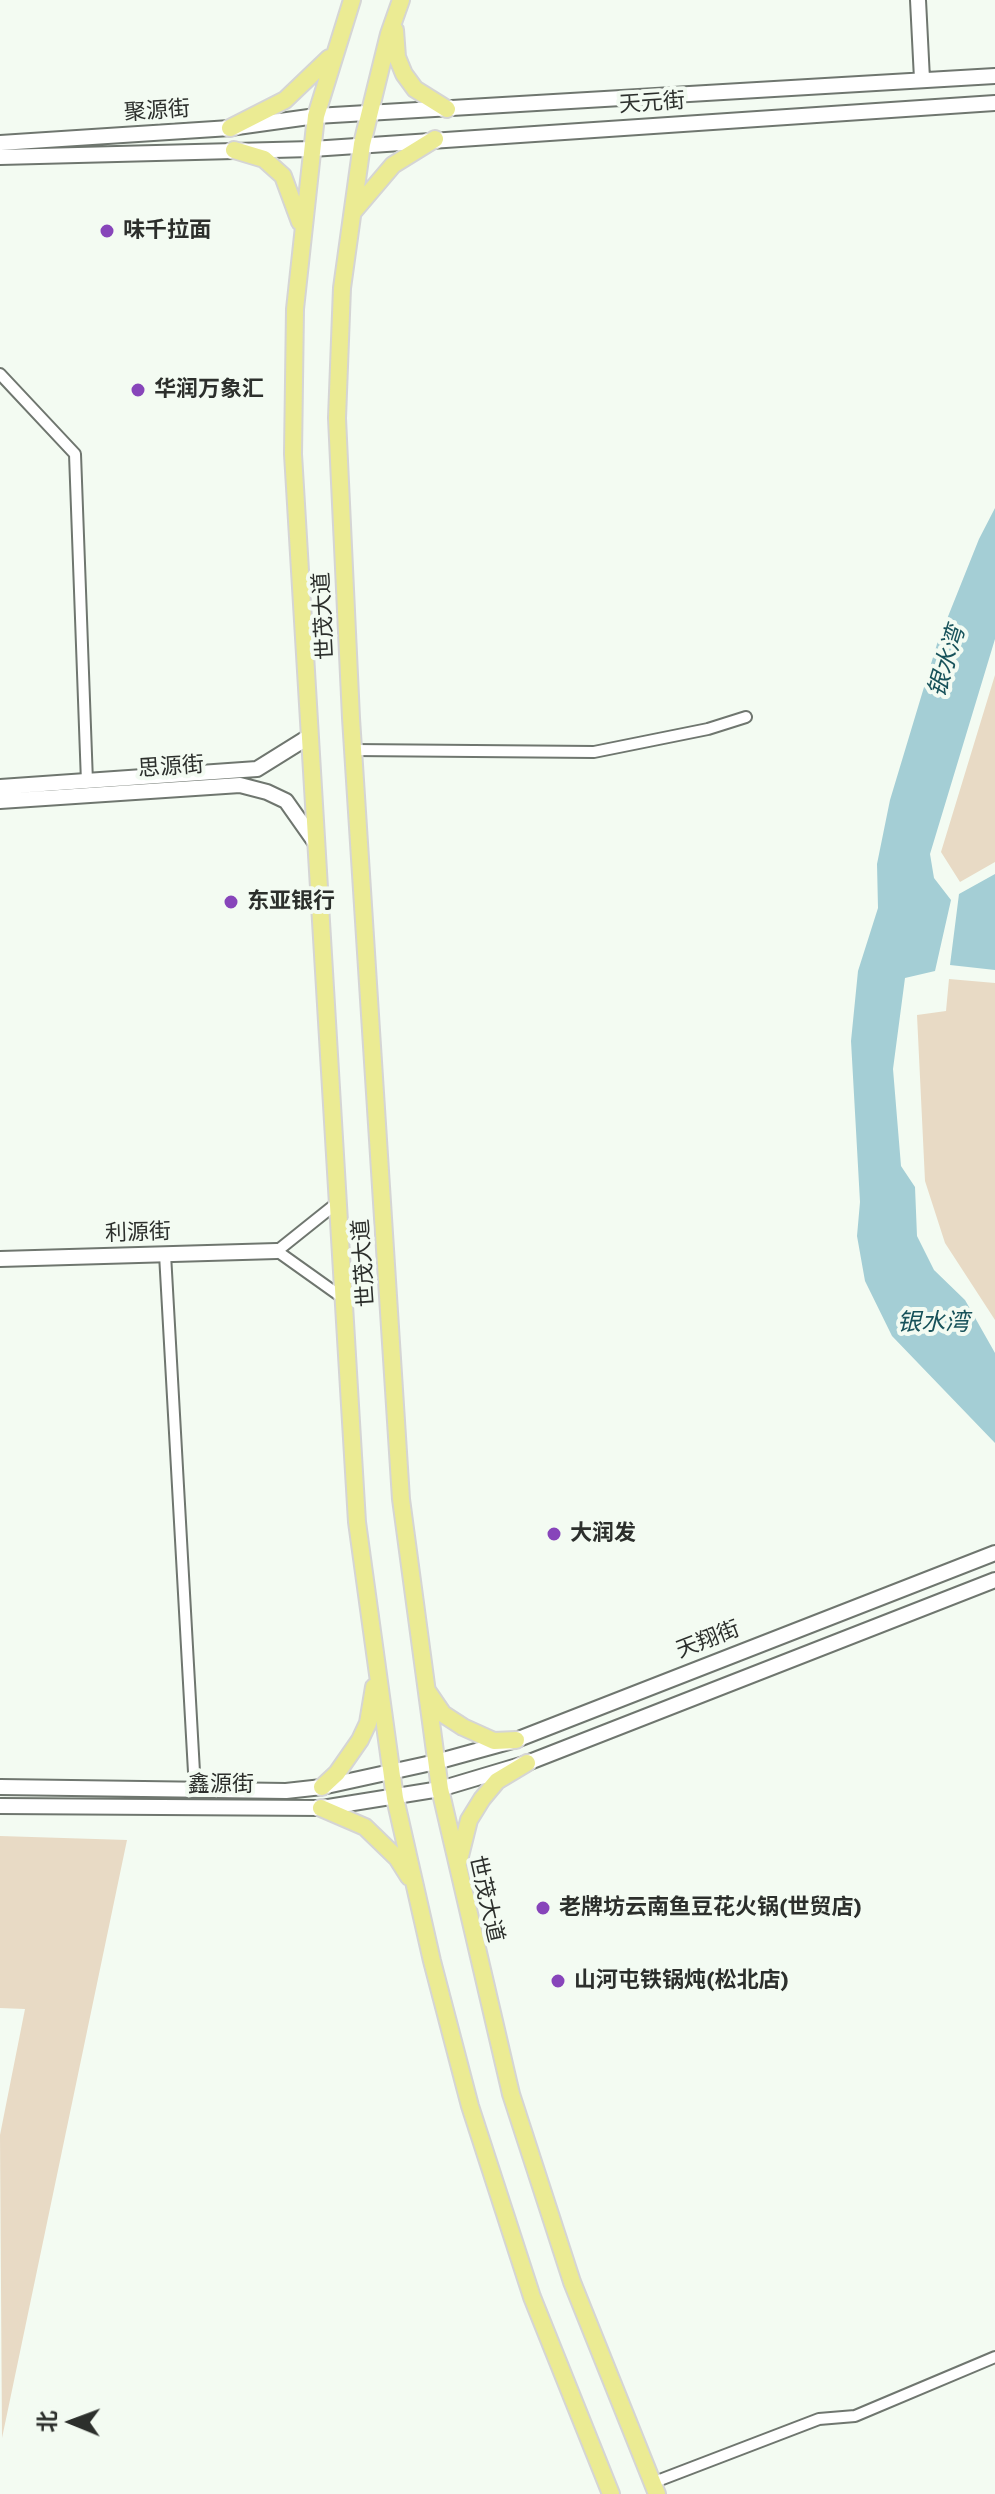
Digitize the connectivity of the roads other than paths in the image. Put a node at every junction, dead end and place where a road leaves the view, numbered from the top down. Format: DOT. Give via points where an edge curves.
graph roads {
  1 [pos="352,0"];
  2 [pos="401,0"];
  3 [pos="918,0"];
  4 [pos="394,19"];
  5 [pos="335,51"];
  6 [pos="995,76"];
  7 [pos="922,79"];
  8 [pos="995,103"];
  9 [pos="447,109"];
  10 [pos="370,114"];
  11 [pos="316,116"];
  12 [pos="230,128"];
  13 [pos="435,139"];
  14 [pos="0,143"];
  15 [pos="362,144"];
  16 [pos="312,149"];
  17 [pos="234,150"];
  18 [pos="0,157"];
  19 [pos="352,214"];
  20 [pos="303,240"];
  21 [pos="0,374"];
  22 [pos="746,717"];
  23 [pos="310,736"];
  24 [pos="353,750"];
  25 [pos="87,782"];
  26 [pos="0,787"];
  27 [pos="0,801"];
  28 [pos="318,848"];
  29 [pos="337,1203"];
  30 [pos="277,1251"];
  31 [pos="165,1254"];
  32 [pos="0,1259"];
  33 [pos="343,1298"];
  34 [pos="995,1553"];
  35 [pos="995,1580"];
  36 [pos="421,1667"];
  37 [pos="376,1674"];
  38 [pos="516,1740"];
  39 [pos="436,1762"];
  40 [pos="527,1763"];
  41 [pos="391,1772"];
  42 [pos="0,1787"];
  43 [pos="322,1787"];
  44 [pos="440,1789"];
  45 [pos="195,1790"];
  46 [pos="395,1798"];
  47 [pos="0,1806"];
  48 [pos="321,1808"];
  49 [pos="415,1887"];
  50 [pos="462,1893"];
  51 [pos="995,2357"];
  52 [pos="655,2488"];
  53 [pos="611,2494"];
  1 -- 5 [label="main road, 世茂大道"];
  2 -- 4 [label="main road, 世茂大道"];
  3 -- 7 [label="main road"];
  4 -- 9 [label="main road" via="404,74 415,89"];
  4 -- 10 [label="main road, 世茂大道"];
  5 -- 11 [label="main road, 世茂大道"];
  5 -- 12 [label="main road" via="285,100"];
  6 -- 7 [label="main road, 天元街"];
  7 -- 9 [label="main road, 天元街"];
  8 -- 13 [label="main road, 天元街"];
  9 -- 10 [label="main road, 天元街"];
  10 -- 11 [label="main road, 天元街"];
  10 -- 15 [label="main road, 世茂大道"];
  11 -- 12 [label="main road, 聚源街"];
  11 -- 16 [label="main road, 世茂大道"];
  12 -- 14 [label="main road, 聚源街"];
  13 -- 15 [label="main road, 天元街"];
  13 -- 19 [label="main road" via="393,165"];
  15 -- 16 [label="main road, 天元街"];
  15 -- 19 [label="main road, 世茂大道"];
  16 -- 17 [label="main road, 聚源街"];
  16 -- 20 [label="main road, 世茂大道"];
  17 -- 18 [label="main road, 聚源街"];
  17 -- 20 [label="main road" via="264,159 283,176 296,203"];
  19 -- 24 [label="main road, 世茂大道" via="342,288 337,418"];
  20 -- 23 [label="main road, 世茂大道" via="295,309 293,454"];
  21 -- 25 [label="street" via="75,454"];
  22 -- 24 [label="street" via="594,752"];
  23 -- 25 [label="main road, 思源街" via="257,769"];
  23 -- 28 [label="main road, 世茂大道"];
  24 -- 36 [label="main road, 世茂大道" via="401,1499"];
  25 -- 26 [label="main road, 思源街"];
  27 -- 28 [label="main road, 思源街" via="240,785 286,801"];
  28 -- 29 [label="main road, 世茂大道"];
  29 -- 30 [label="street"];
  29 -- 33 [label="main road, 世茂大道"];
  30 -- 31 [label="main road, 利源街"];
  30 -- 33 [label="street"];
  31 -- 32 [label="main road, 利源街"];
  31 -- 45 [label="street"];
  33 -- 37 [label="main road, 世茂大道" via="357,1522"];
  34 -- 38 [label="main road, 天翔街"];
  35 -- 40 [label="main road"];
  36 -- 38 [label="main road" via="428,1693 443,1714 494,1741"];
  36 -- 39 [label="main road, 世茂大道"];
  37 -- 41 [label="main road, 世茂大道"];
  37 -- 43 [label="main road" via="364,1731"];
  38 -- 39 [label="main road, 天翔街"];
  39 -- 41 [label="main road, 鑫源街"];
  39 -- 44 [label="main road, 世茂大道"];
  40 -- 44 [label="main road"];
  40 -- 50 [label="main road" via="497,1781 469,1820 458,1866"];
  41 -- 43 [label="main road, 鑫源街"];
  41 -- 46 [label="main road, 世茂大道"];
  42 -- 45 [label="main road, 鑫源街"];
  43 -- 45 [label="main road, 鑫源街"];
  44 -- 46 [label="main road, 鑫源街"];
  44 -- 50 [label="main road, 世茂大道"];
  46 -- 48 [label="main road, 鑫源街"];
  46 -- 49 [label="main road, 世茂大道"];
  47 -- 48 [label="main road, 鑫源街"];
  48 -- 49 [label="main road" via="349,1819 382,1842"];
  49 -- 53 [label="main road, 世茂大道" via="470,2106 527,2282"];
  50 -- 52 [label="main road, 世茂大道" via="511,2094 572,2282"];
  51 -- 52 [label="street" via="855,2416 819,2419"];
}
